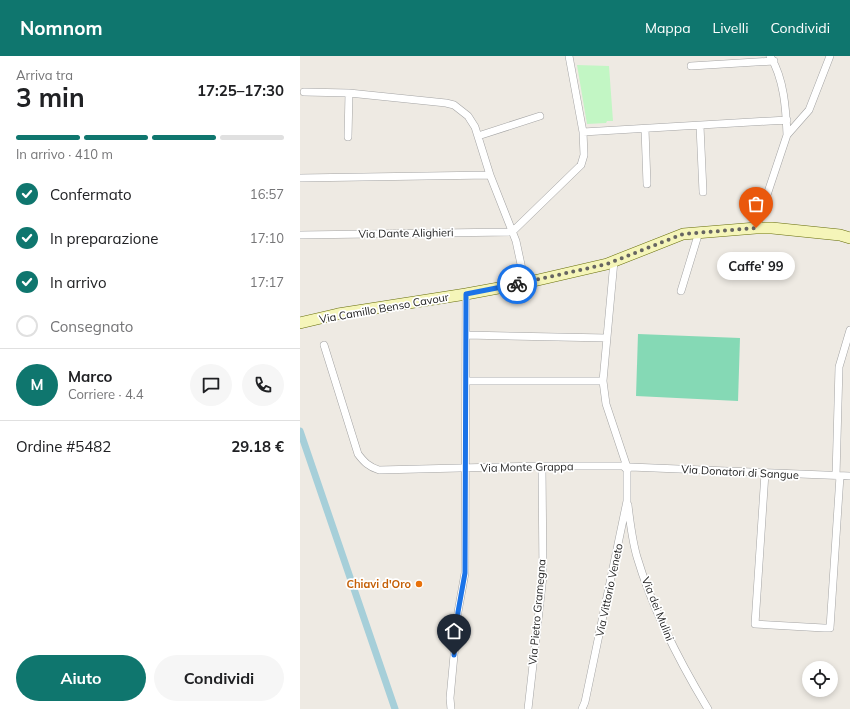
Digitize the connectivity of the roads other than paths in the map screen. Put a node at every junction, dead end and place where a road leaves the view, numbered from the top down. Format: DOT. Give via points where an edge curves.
graph roads {
  1 [pos="569,56"];
  2 [pos="830,56"];
  3 [pos="772,59"];
  4 [pos="692,66"];
  5 [pos="304,92"];
  6 [pos="349,93"];
  7 [pos="540,116"];
  8 [pos="787,120"];
  9 [pos="700,126"];
  10 [pos="645,129"];
  11 [pos="583,132"];
  12 [pos="787,135"];
  13 [pos="478,136"];
  14 [pos="348,137"];
  15 [pos="490,175"];
  16 [pos="300,178"];
  17 [pos="647,184"];
  18 [pos="704,192"];
  19 [pos="756,228"];
  20 [pos="512,232"];
  21 [pos="699,232"];
  22 [pos="300,235"];
  23 [pos="845,236"];
  24 [pos="614,261"];
  25 [pos="525,283"];
  26 [pos="681,291"];
  27 [pos="466,294"];
  28 [pos="300,323"];
  29 [pos="850,330"];
  30 [pos="466,335"];
  31 [pos="606,338"];
  32 [pos="324,345"];
  33 [pos="603,380"];
  34 [pos="466,381"];
  35 [pos="542,466"];
  36 [pos="627,466"];
  37 [pos="465,468"];
  38 [pos="765,473"];
  39 [pos="838,476"];
  40 [pos="850,476"];
  41 [pos="627,501"];
  42 [pos="451,709"];
  43 [pos="528,709"];
  44 [pos="582,709"];
  45 [pos="708,709"];
  1 -- 11 [label="street"];
  2 -- 12 [label="street" via="809,110"];
  3 -- 4 [label="street"];
  3 -- 8 [label="street" via="780,78"];
  5 -- 6 [label="street"];
  6 -- 13 [label="street" via="446,102 468,116"];
  6 -- 14 [label="street"];
  7 -- 13 [label="street"];
  8 -- 9 [label="street"];
  8 -- 12 [label="street"];
  9 -- 10 [label="street"];
  9 -- 18 [label="street"];
  10 -- 11 [label="street"];
  10 -- 17 [label="street"];
  11 -- 20 [label="street" via="584,155 581,165"];
  12 -- 19 [label="street"];
  13 -- 15 [label="street"];
  15 -- 16 [label="street"];
  15 -- 20 [label="street"];
  19 -- 21 [label="street, Via Camillo Benso Cavour"];
  19 -- 23 [label="street, Via Camillo Benso Cavour"];
  20 -- 22 [label="street, Via Dante Alighieri"];
  20 -- 25 [label="street"];
  21 -- 24 [label="street, Via Camillo Benso Cavour" via="683,234"];
  21 -- 26 [label="street"];
  24 -- 25 [label="street, Via Camillo Benso Cavour"];
  24 -- 31 [label="street, Via Vittorio Veneto"];
  25 -- 27 [label="street, Via Camillo Benso Cavour"];
  27 -- 28 [label="street, Via Camillo Benso Cavour" via="345,313"];
  27 -- 30 [label="street"];
  29 -- 39 [label="street" via="839,367"];
  30 -- 31 [label="street"];
  30 -- 34 [label="street"];
  31 -- 33 [label="street, Via Vittorio Veneto"];
  32 -- 37 [label="street, Via Monte Grappa" via="358,454 368,465 379,470"];
  33 -- 34 [label="street"];
  33 -- 36 [label="street, Via Vittorio Veneto" via="606,404"];
  34 -- 37 [label="street"];
  35 -- 36 [label="street, Via Monte Grappa"];
  35 -- 37 [label="street, Via Monte Grappa"];
  35 -- 43 [label="street, Via Pietro Gramegna" via="543,576"];
  36 -- 38 [label="street, Via Donatori di Sangue"];
  36 -- 41 [label="street, Via Vittorio Veneto"];
  37 -- 42 [label="street" via="465,573 457,620"];
  38 -- 39 [label="street, Via Donatori di Sangue"];
  38 -- 39 [label="street" via="755,624 830,628"];
  39 -- 40 [label="street, Via Donatori di Sangue"];
  41 -- 44 [label="street, Via Vittorio Veneto"];
  41 -- 45 [label="street, Via dei Mulini" via="636,552 650,592 683,667"];
}
